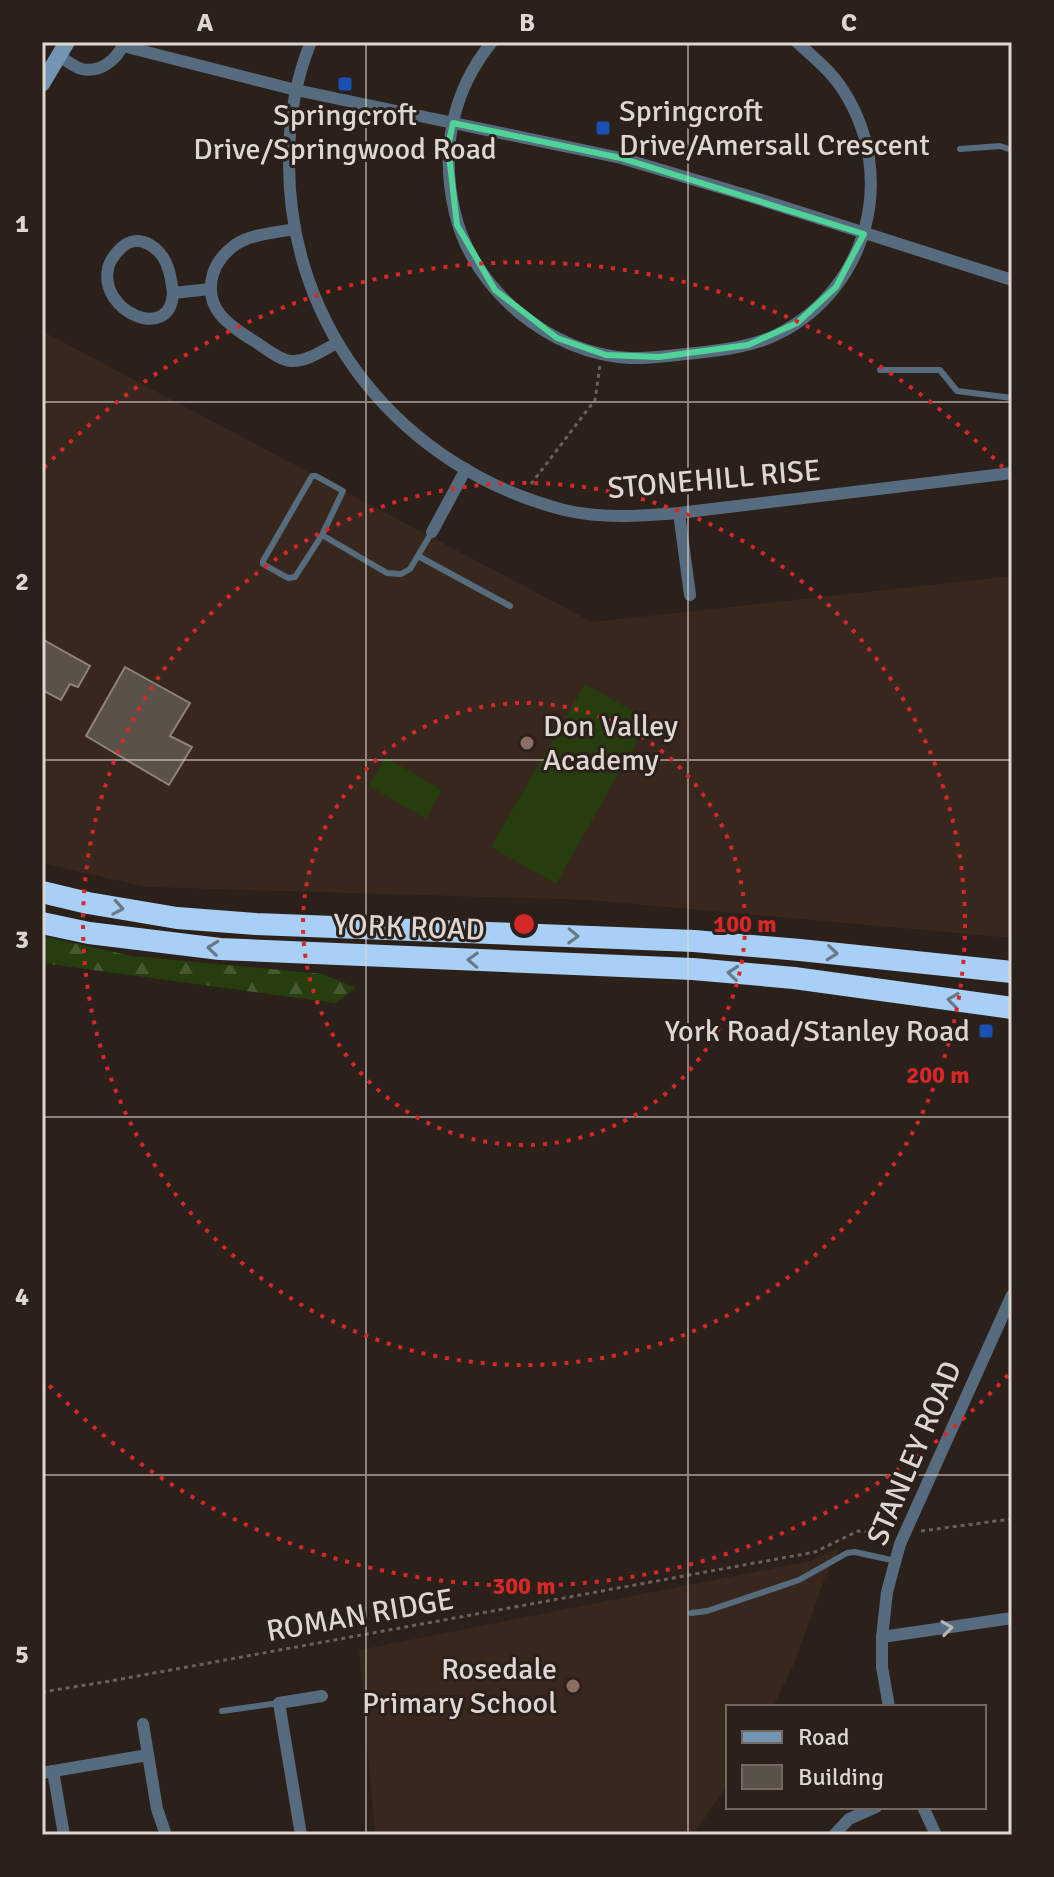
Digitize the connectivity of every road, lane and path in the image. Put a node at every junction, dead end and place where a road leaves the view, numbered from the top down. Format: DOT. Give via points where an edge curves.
graph roads {
  1 [pos="311,42"];
  2 [pos="492,42"];
  3 [pos="797,42"];
  4 [pos="124,44"];
  5 [pos="63,49"];
  6 [pos="42,84"];
  7 [pos="296,90"];
  8 [pos="453,123"];
  9 [pos="960,149"];
  10 [pos="1012,150"];
  11 [pos="294,229"];
  12 [pos="864,234"];
  13 [pos="1012,280"];
  14 [pos="210,289"];
  15 [pos="173,293"];
  16 [pos="337,343"];
  17 [pos="602,354"];
  18 [pos="880,370"];
  19 [pos="1012,398"];
  20 [pos="466,469"];
  21 [pos="1012,473"];
  22 [pos="527,498"];
  23 [pos="679,513"];
  24 [pos="432,532"];
  25 [pos="322,535"];
  26 [pos="418,556"];
  27 [pos="690,595"];
  28 [pos="510,606"];
  29 [pos="42,892"];
  30 [pos="42,923"];
  31 [pos="1012,972"];
  32 [pos="1012,1008"];
  33 [pos="1012,1295"];
  34 [pos="1012,1519"];
  35 [pos="905,1533"];
  36 [pos="896,1561"];
  37 [pos="691,1613"];
  38 [pos="1012,1618"];
  39 [pos="882,1637"];
  40 [pos="42,1692"];
  41 [pos="322,1696"];
  42 [pos="279,1703"];
  43 [pos="889,1705"];
  44 [pos="222,1711"];
  45 [pos="143,1724"];
  46 [pos="148,1755"];
  47 [pos="47,1772"];
  48 [pos="872,1809"];
  49 [pos="924,1809"];
  50 [pos="64,1835"];
  51 [pos="166,1835"];
  52 [pos="301,1835"];
  53 [pos="834,1835"];
  54 [pos="936,1835"];
  1 -- 7 [label="street, STONEHILL RISE"];
  2 -- 8 [label="street" via="466,80"];
  3 -- 12 [label="street" via="828,71 858,117 870,175"];
  4 -- 5 [label="street" via="117,56 94,69 82,69"];
  4 -- 7 [label="street"];
  5 -- 6 [label="street"];
  7 -- 8 [label="street"];
  7 -- 11 [label="street, STONEHILL RISE" via="289,144"];
  8 -- 12 [label="street" via="621,158"];
  8 -- 17 [label="street" via="448,146 451,197 457,225 482,273 514,309 539,327"];
  9 -- 10 [label="lane"];
  11 -- 14 [label="street" via="232,247 215,268"];
  11 -- 16 [label="street, STONEHILL RISE" via="305,273"];
  12 -- 13 [label="street"];
  12 -- 17 [label="street" via="836,287 815,309 776,335 731,348 659,357"];
  14 -- 15 [label="street"];
  14 -- 16 [label="street" via="214,306 235,330 286,361"];
  15 -- 15 [label="street" via="166,313 152,320 128,312 108,288 109,263 127,243 147,242 168,265"];
  16 -- 20 [label="street, STONEHILL RISE" via="396,417"];
  17 -- 22 [label="path" via="595,400 530,484"];
  18 -- 19 [label="lane" via="940,370 957,391"];
  20 -- 22 [label="street, STONEHILL RISE"];
  20 -- 24 [label="street"];
  21 -- 23 [label="street, STONEHILL RISE"];
  22 -- 23 [label="street, STONEHILL RISE" via="601,515"];
  23 -- 27 [label="street"];
  24 -- 26 [label="lane"];
  25 -- 25 [label="lane" via="295,577 263,564 312,476 343,491"];
  25 -- 26 [label="lane" via="387,573 401,574"];
  26 -- 28 [label="lane"];
  29 -- 31 [label="highway, YORK ROAD, one-way" via="177,918 694,941"];
  32 -- 30 [label="highway, YORK ROAD, one-way" via="707,970 220,949"];
  33 -- 35 [label="street, STANLEY ROAD"];
  34 -- 35 [label="path, ROMAN RIDGE"];
  35 -- 36 [label="street, STANLEY ROAD"];
  35 -- 40 [label="path, ROMAN RIDGE" via="858,1531 800,1555"];
  36 -- 37 [label="lane" via="847,1553 799,1580"];
  36 -- 39 [label="street, STANLEY ROAD"];
  39 -- 38 [label="street, one-way"];
  39 -- 43 [label="street, STANLEY ROAD"];
  41 -- 42 [label="street"];
  42 -- 44 [label="lane"];
  42 -- 52 [label="street"];
  45 -- 46 [label="street"];
  46 -- 47 [label="street"];
  46 -- 51 [label="street"];
  47 -- 50 [label="street"];
  48 -- 53 [label="street" via="849,1819"];
  49 -- 54 [label="street"];
}
